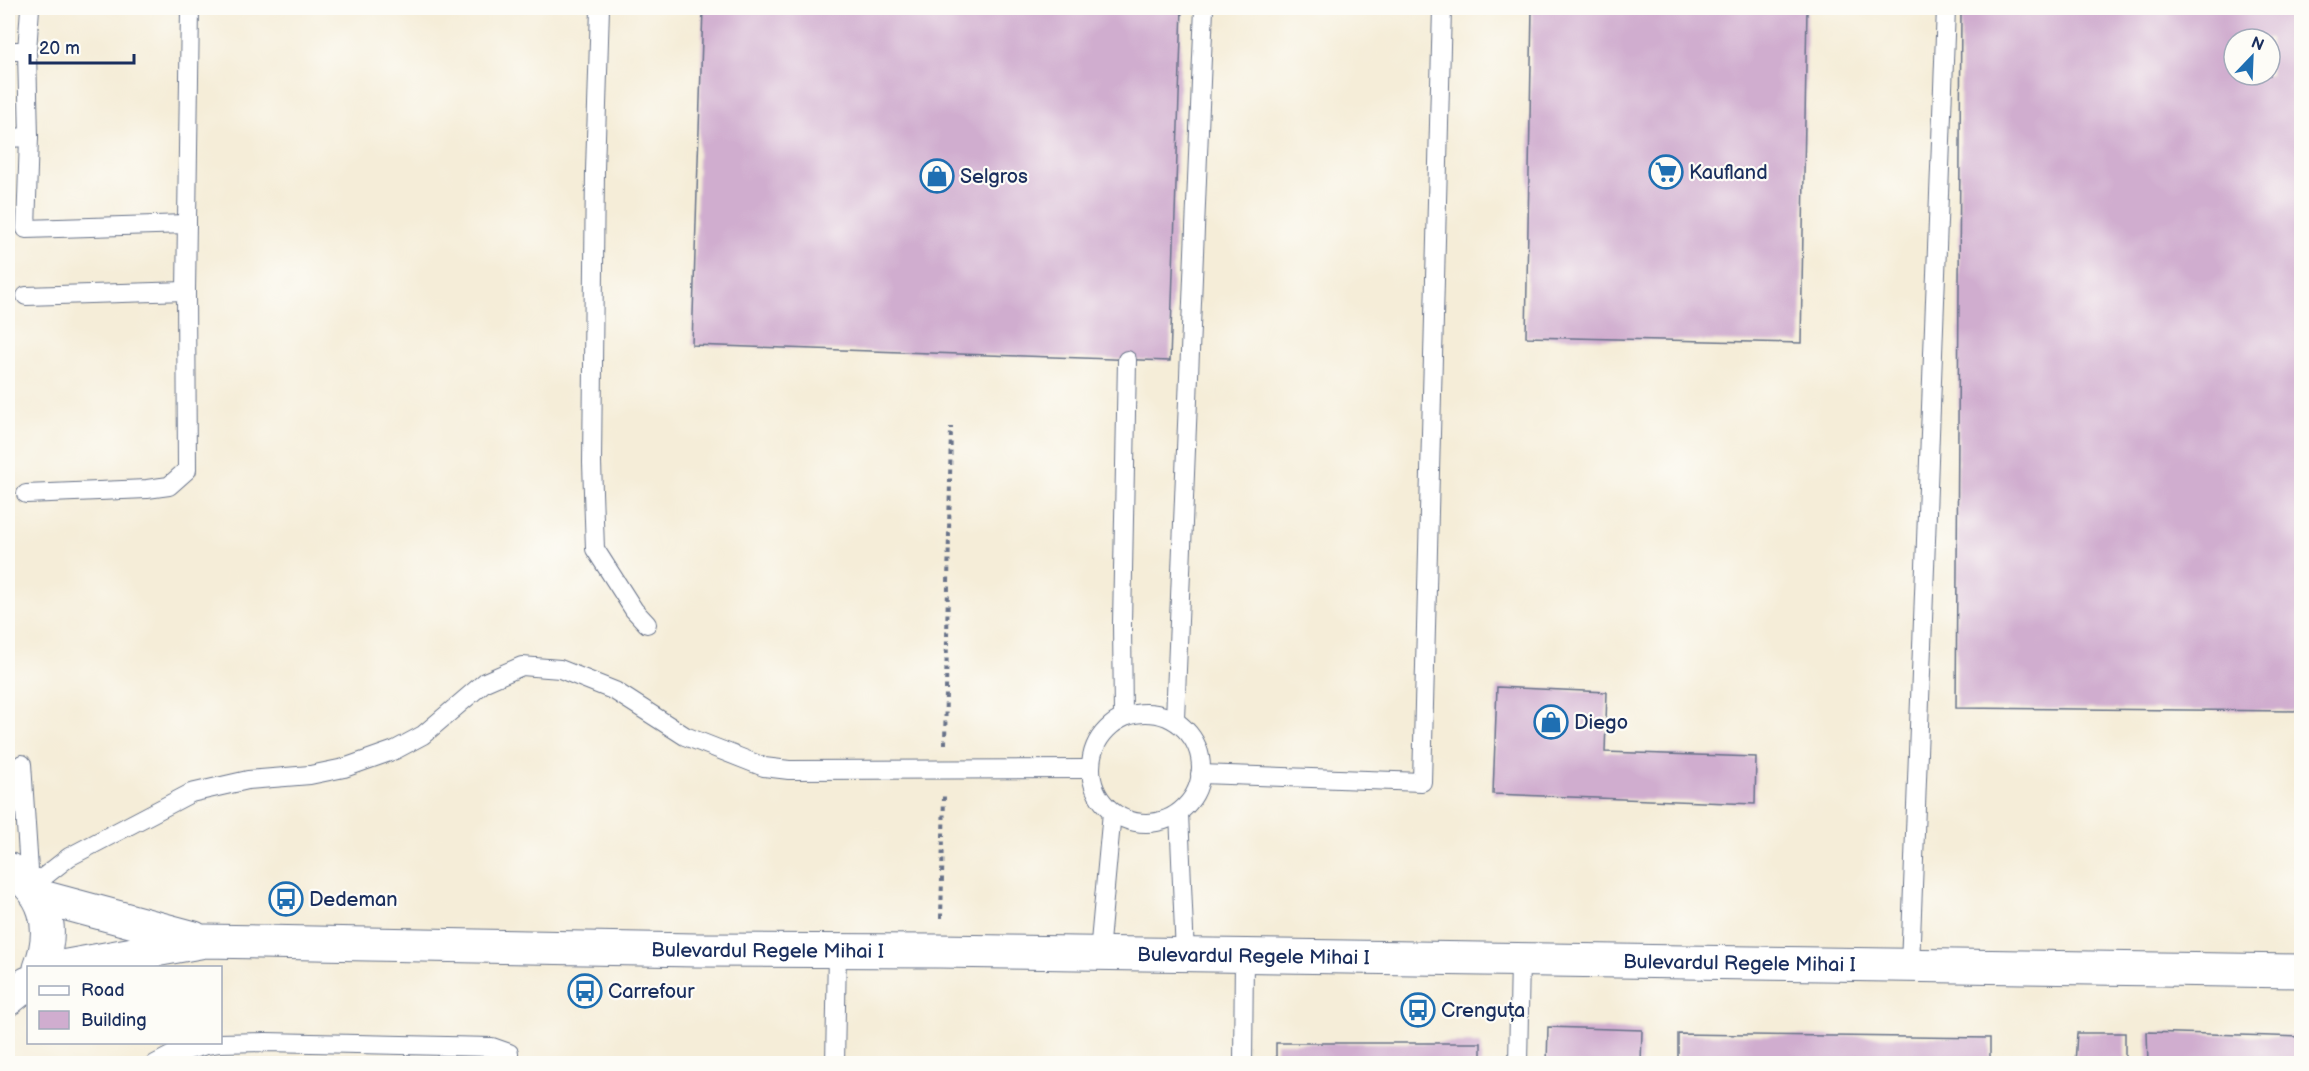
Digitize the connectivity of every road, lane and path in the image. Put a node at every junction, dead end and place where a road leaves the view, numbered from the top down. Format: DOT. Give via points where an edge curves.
graph roads {
  1 [pos="30,8"];
  2 [pos="190,8"];
  3 [pos="600,8"];
  4 [pos="1204,8"];
  5 [pos="1442,8"];
  6 [pos="1946,8"];
  7 [pos="8,51"];
  8 [pos="27,51"];
  9 [pos="30,137"];
  10 [pos="8,138"];
  11 [pos="187,224"];
  12 [pos="186,291"];
  13 [pos="26,296"];
  14 [pos="1127,360"];
  15 [pos="951,427"];
  16 [pos="26,494"];
  17 [pos="647,624"];
  18 [pos="1123,716"];
  19 [pos="1175,719"];
  20 [pos="1089,769"];
  21 [pos="944,771"];
  22 [pos="1200,774"];
  23 [pos="8,802"];
  24 [pos="1112,812"];
  25 [pos="1179,813"];
  26 [pos="27,884"];
  27 [pos="205,941"];
  28 [pos="837,951"];
  29 [pos="939,951"];
  30 [pos="1099,953"];
  31 [pos="1185,955"];
  32 [pos="1244,956"];
  33 [pos="1520,959"];
  34 [pos="41,966"];
  35 [pos="67,966"];
  36 [pos="1910,966"];
  37 [pos="2301,971"];
  38 [pos="27,984"];
  39 [pos="8,999"];
  40 [pos="169,1059"];
  41 [pos="155,1064"];
  42 [pos="508,1064"];
  43 [pos="835,1064"];
  44 [pos="1243,1064"];
  45 [pos="1518,1064"];
  1 -- 8 [label="lane"];
  2 -- 11 [label="lane"];
  3 -- 17 [label="lane" via="592,451 595,549"];
  4 -- 19 [label="lane"];
  5 -- 22 [label="lane" via="1422,782"];
  6 -- 36 [label="lane"];
  7 -- 8 [label="lane"];
  8 -- 9 [label="lane"];
  9 -- 10 [label="lane"];
  9 -- 11 [label="lane" via="26,229"];
  11 -- 12 [label="lane"];
  12 -- 13 [label="lane"];
  12 -- 16 [label="lane" via="187,470 169,486"];
  14 -- 18 [label="lane"];
  15 -- 21 [label="path"];
  18 -- 19 [label="lane" via="1149,711"];
  18 -- 20 [label="lane" via="1098,737"];
  19 -- 22 [label="lane" via="1195,739 1202,765"];
  20 -- 21 [label="lane"];
  20 -- 24 [label="lane" via="1096,793"];
  21 -- 26 [label="lane" via="789,770 764,766 685,736 615,691 560,669 522,666 485,682 423,735 395,750 310,775 248,780 191,793 69,857"];
  21 -- 29 [label="path"];
  22 -- 25 [label="lane" via="1196,792"];
  23 -- 26 [label="lane" via="22,764"];
  24 -- 25 [label="lane" via="1133,822 1157,823"];
  24 -- 30 [label="lane"];
  25 -- 31 [label="lane"];
  26 -- 27 [label="main road, Bulevardul Regele Mihai I"];
  26 -- 34 [label="main road" via="46,914 49,933"];
  27 -- 28 [label="main road, Bulevardul Regele Mihai I"];
  27 -- 35 [label="main road, Bulevardul Regele Mihai I"];
  28 -- 29 [label="main road, Bulevardul Regele Mihai I"];
  28 -- 43 [label="lane"];
  29 -- 30 [label="main road, Bulevardul Regele Mihai I"];
  30 -- 31 [label="main road, Bulevardul Regele Mihai I"];
  31 -- 32 [label="main road, Bulevardul Regele Mihai I"];
  32 -- 33 [label="main road, Bulevardul Regele Mihai I"];
  32 -- 44 [label="lane"];
  33 -- 36 [label="main road, Bulevardul Regele Mihai I"];
  33 -- 45 [label="lane"];
  36 -- 37 [label="main road, Bulevardul Regele Mihai I"];
  38 -- 39 [label="main road"];
  40 -- 41 [label="lane"];
  40 -- 42 [label="lane" via="206,1045 266,1042 492,1047 508,1053"];
}
